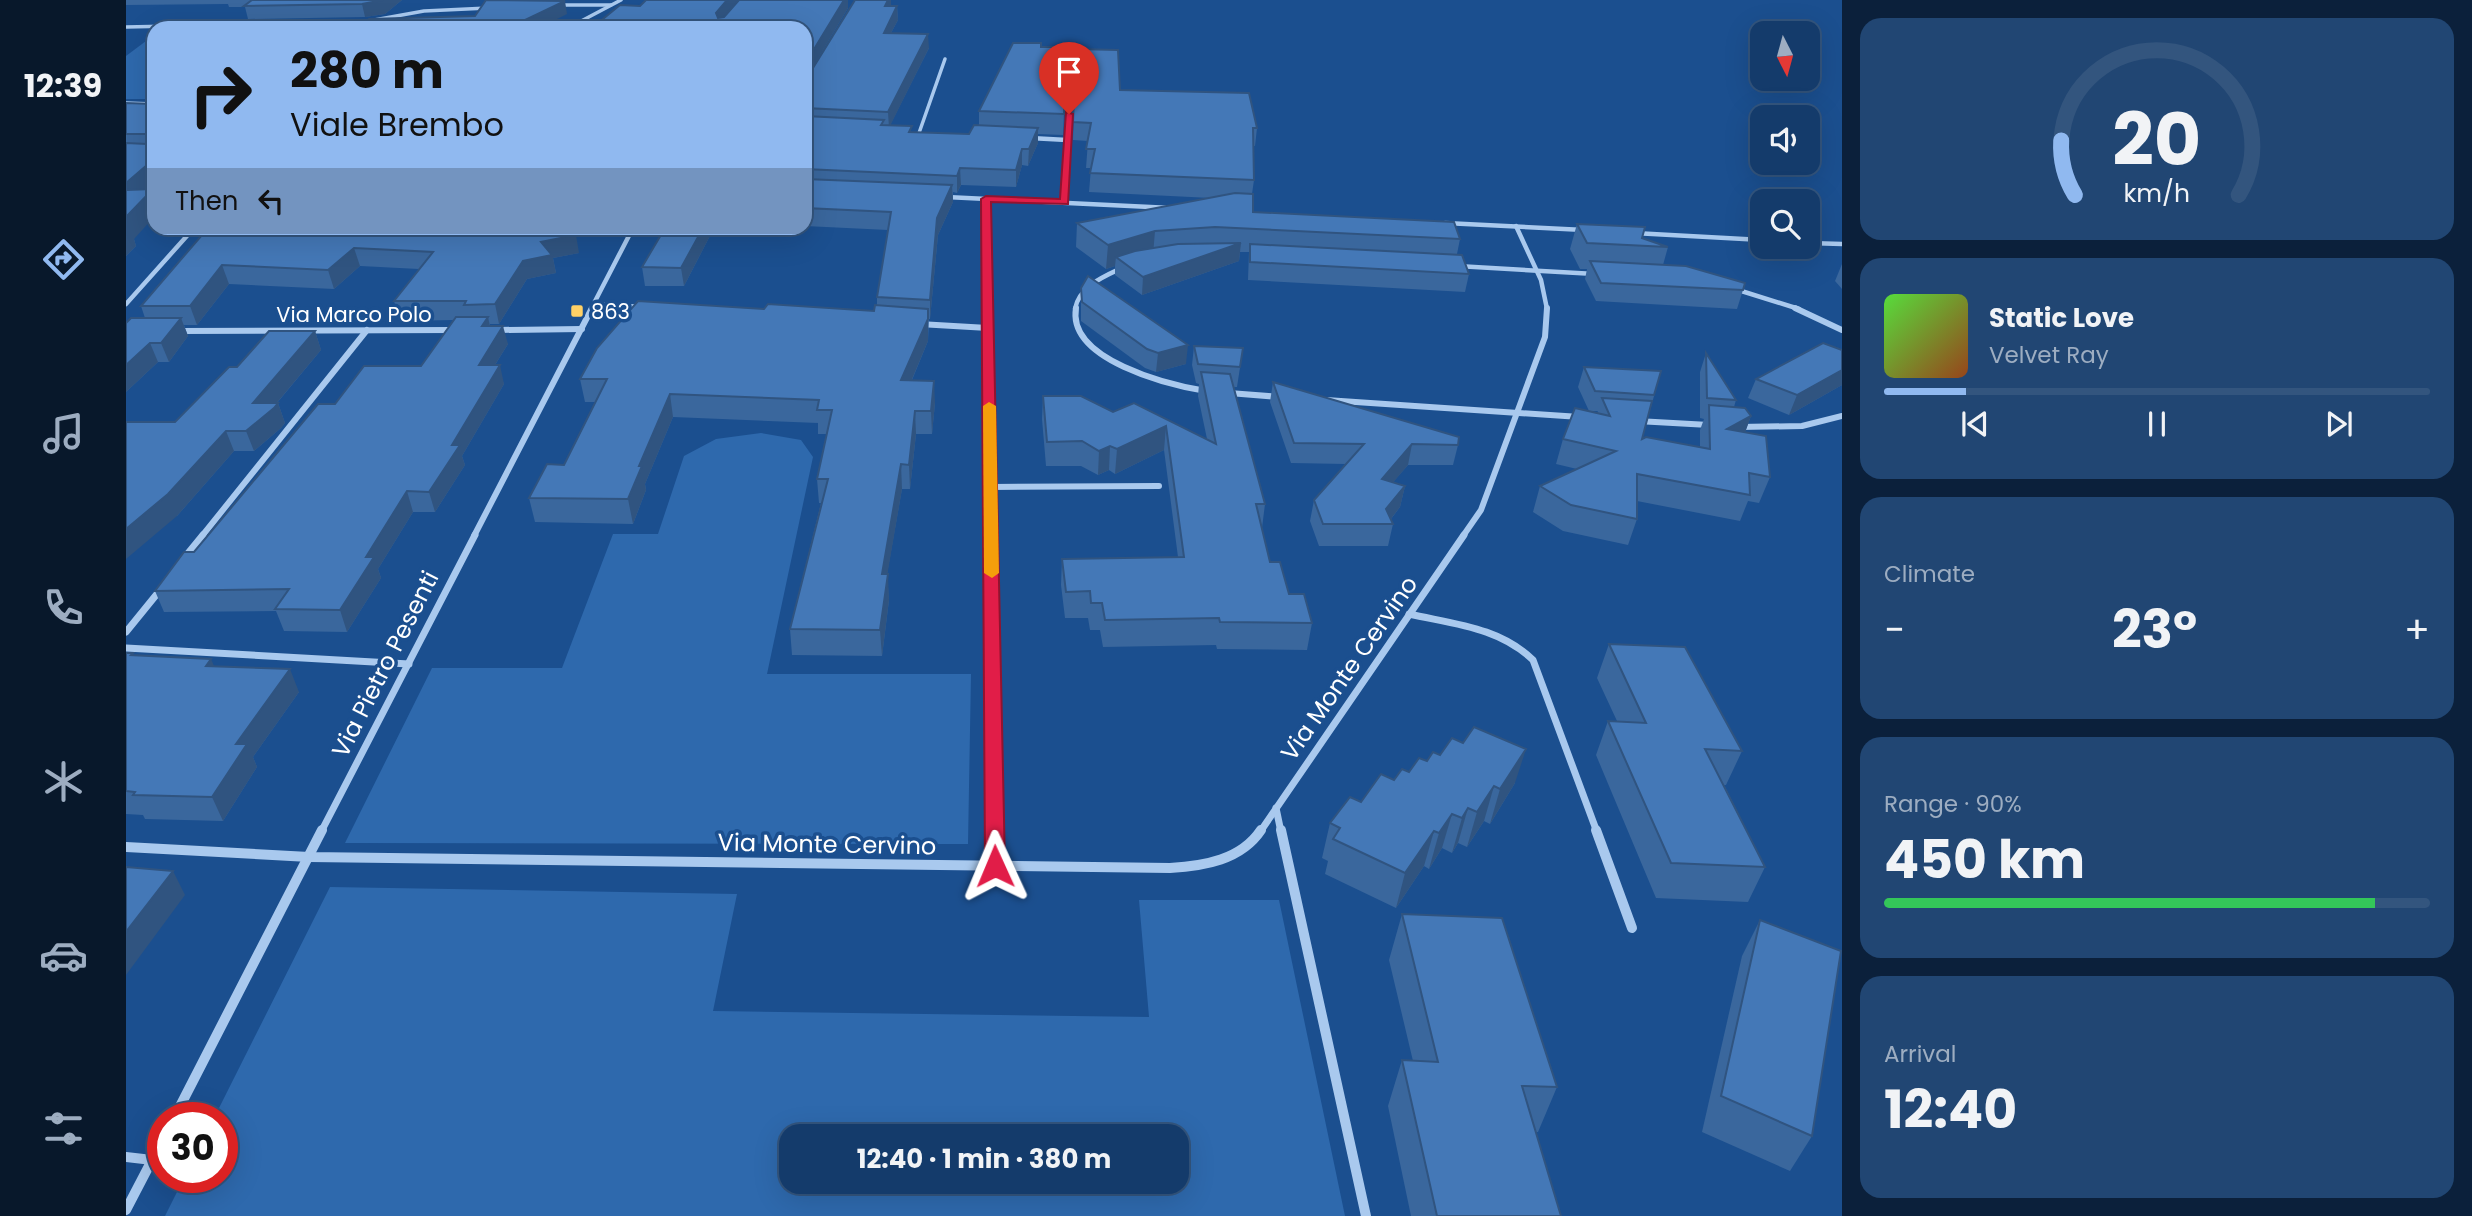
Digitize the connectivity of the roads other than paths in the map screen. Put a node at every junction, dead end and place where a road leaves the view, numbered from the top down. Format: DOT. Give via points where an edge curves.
graph roads {
  1 [pos="621,0"];
  2 [pos="548,5"];
  3 [pos="611,5"];
  4 [pos="492,8"];
  5 [pos="368,21"];
  6 [pos="581,21"];
  7 [pos="126,27"];
  8 [pos="147,27"];
  9 [pos="945,59"];
  10 [pos="1071,63"];
  11 [pos="126,103"];
  12 [pos="147,104"];
  13 [pos="906,133"];
  14 [pos="919,133"];
  15 [pos="933,134"];
  16 [pos="1027,138"];
  17 [pos="1068,140"];
  18 [pos="944,197"];
  19 [pos="986,199"];
  20 [pos="1065,202"];
  21 [pos="1182,208"];
  22 [pos="1433,222"];
  23 [pos="1516,226"];
  24 [pos="1598,231"];
  25 [pos="1625,232"];
  26 [pos="188,235"];
  27 [pos="630,235"];
  28 [pos="1750,239"];
  29 [pos="1820,243"];
  30 [pos="1842,244"];
  31 [pos="1133,264"];
  32 [pos="1454,266"];
  33 [pos="1537,270"];
  34 [pos="1603,274"];
  35 [pos="1724,286"];
  36 [pos="126,304"];
  37 [pos="596,304"];
  38 [pos="650,307"];
  39 [pos="907,323"];
  40 [pos="988,328"];
  41 [pos="582,329"];
  42 [pos="367,330"];
  43 [pos="461,330"];
  44 [pos="488,330"];
  45 [pos="1842,330"];
  46 [pos="166,331"];
  47 [pos="1210,392"];
  48 [pos="1218,393"];
  49 [pos="1288,397"];
  50 [pos="1315,399"];
  51 [pos="1516,413"];
  52 [pos="1842,416"];
  53 [pos="1583,417"];
  54 [pos="1623,420"];
  55 [pos="1717,426"];
  56 [pos="1731,426"];
  57 [pos="1159,486"];
  58 [pos="991,487"];
  59 [pos="178,567"];
  60 [pos="169,578"];
  61 [pos="1409,614"];
  62 [pos="126,632"];
  63 [pos="126,648"];
  64 [pos="409,664"];
  65 [pos="1276,808"];
  66 [pos="126,847"];
  67 [pos="310,857"];
  68 [pos="995,866"];
  69 [pos="1632,928"];
  70 [pos="182,1102"];
  71 [pos="126,1157"];
  72 [pos="147,1159"];
  73 [pos="147,1170"];
  74 [pos="126,1210"];
  75 [pos="1366,1216"];
  1 -- 3 [label="street"];
  2 -- 3 [label="street"];
  3 -- 6 [label="street"];
  4 -- 5 [label="street" via="418,11"];
  7 -- 8 [label="street"];
  9 -- 14 [label="street"];
  10 -- 17 [label="street"];
  11 -- 12 [label="street"];
  13 -- 14 [label="street"];
  14 -- 15 [label="street"];
  16 -- 17 [label="street"];
  17 -- 20 [label="street"];
  18 -- 19 [label="street"];
  19 -- 20 [label="street"];
  19 -- 40 [label="street"];
  20 -- 21 [label="street"];
  22 -- 23 [label="street"];
  23 -- 24 [label="street"];
  23 -- 33 [label="street, Via Monte Cervino"];
  25 -- 28 [label="street"];
  26 -- 36 [label="street"];
  27 -- 37 [label="street, Via Pietro Pesenti"];
  29 -- 30 [label="street"];
  31 -- 47 [label="street" via="1082,293 1073,311 1077,327 1101,353 1123,367 1159,382"];
  32 -- 33 [label="street"];
  33 -- 34 [label="street"];
  33 -- 51 [label="street, Via Monte Cervino" via="1548,299 1548,322"];
  35 -- 45 [label="street" via="1790,305"];
  37 -- 38 [label="street"];
  37 -- 41 [label="street, Via Pietro Pesenti"];
  39 -- 40 [label="street"];
  40 -- 58 [label="street"];
  41 -- 44 [label="street"];
  41 -- 64 [label="street, Via Pietro Pesenti"];
  42 -- 43 [label="street, Via Marco Polo"];
  42 -- 46 [label="street, Via Marco Polo"];
  42 -- 59 [label="street"];
  48 -- 49 [label="street"];
  50 -- 51 [label="street"];
  51 -- 53 [label="street"];
  51 -- 61 [label="street, Via Monte Cervino" via="1481,510"];
  52 -- 56 [label="street" via="1802,426"];
  54 -- 55 [label="street"];
  57 -- 58 [label="street"];
  58 -- 68 [label="street"];
  60 -- 62 [label="street"];
  61 -- 65 [label="street, Via Monte Cervino"];
  61 -- 69 [label="street" via="1496,634 1533,660"];
  63 -- 64 [label="street"];
  64 -- 67 [label="street, Via Pietro Pesenti"];
  65 -- 68 [label="street, Via Monte Cervino" via="1249,845 1204,865"];
  65 -- 75 [label="street"];
  66 -- 67 [label="street, Via Monte Cervino"];
  67 -- 68 [label="street, Via Monte Cervino"];
  67 -- 70 [label="street, Via Pietro Pesenti"];
  71 -- 72 [label="street"];
  73 -- 74 [label="street"];
}
